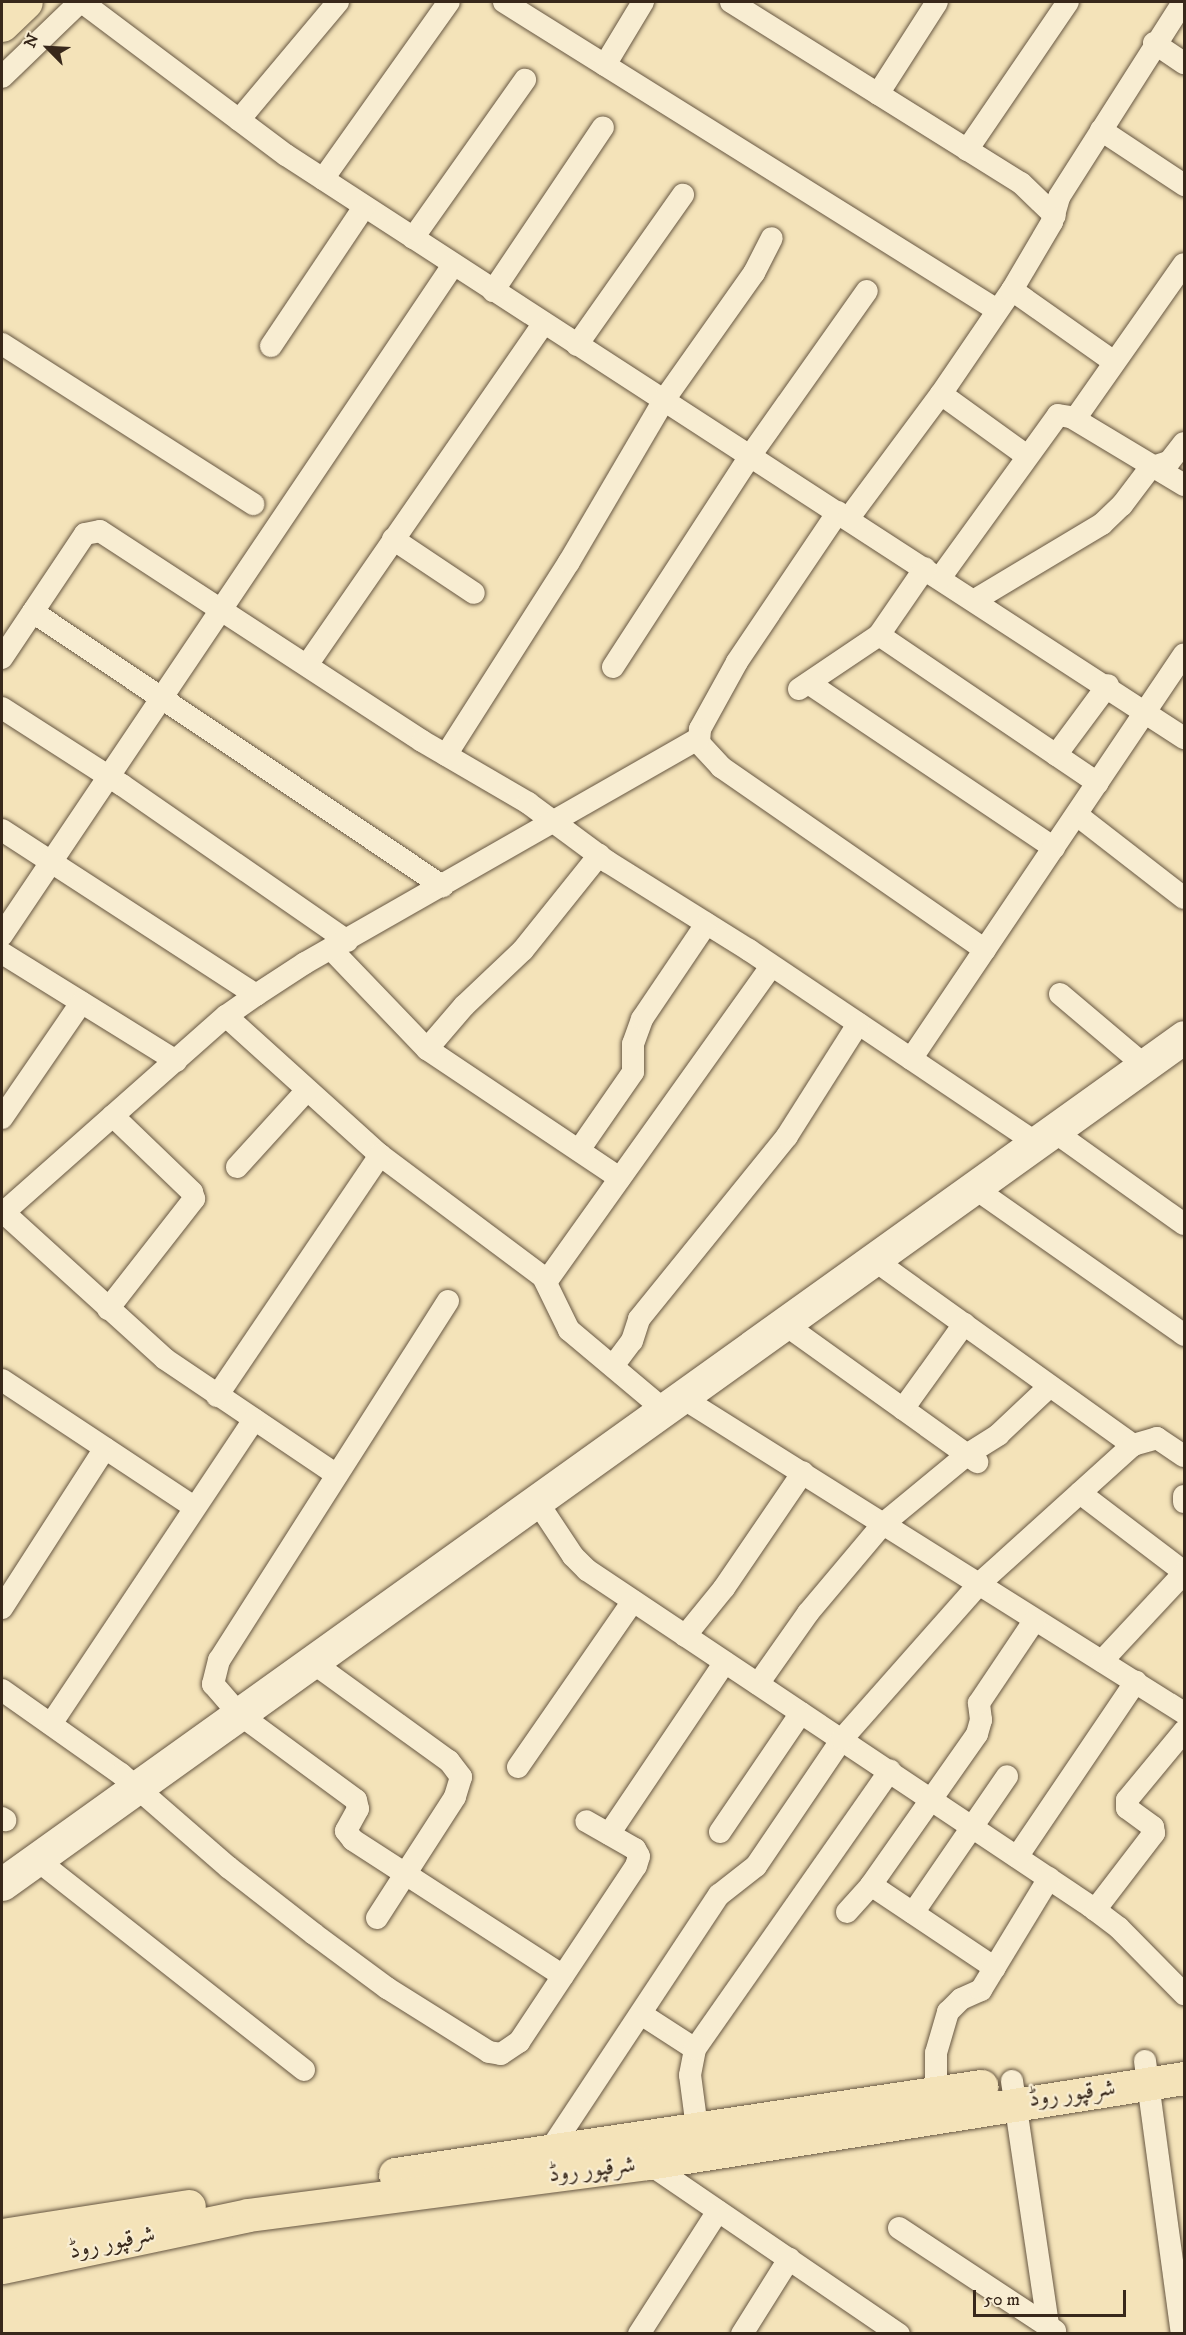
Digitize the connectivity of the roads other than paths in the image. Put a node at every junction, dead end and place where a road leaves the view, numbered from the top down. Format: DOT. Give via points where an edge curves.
graph roads {
  1 [pos="26,2"];
  2 [pos="81,2"];
  3 [pos="338,2"];
  4 [pos="449,2"];
  5 [pos="504,2"];
  6 [pos="643,2"];
  7 [pos="730,2"];
  8 [pos="937,2"];
  9 [pos="1068,2"];
  10 [pos="1183,2"];
  11 [pos="2,25"];
  12 [pos="1154,43"];
  13 [pos="1185,63"];
  14 [pos="605,65"];
  15 [pos="2,77"];
  16 [pos="525,80"];
  17 [pos="878,94"];
  18 [pos="239,120"];
  19 [pos="603,127"];
  20 [pos="1101,130"];
  21 [pos="967,150"];
  22 [pos="323,179"];
  23 [pos="1185,185"];
  24 [pos="683,195"];
  25 [pos="364,207"];
  26 [pos="1055,216"];
  27 [pos="413,238"];
  28 [pos="772,238"];
  29 [pos="1185,264"];
  30 [pos="453,265"];
  31 [pos="1012,290"];
  32 [pos="493,291"];
  33 [pos="867,291"];
  34 [pos="997,310"];
  35 [pos="544,323"];
  36 [pos="2,344"];
  37 [pos="577,345"];
  38 [pos="271,346"];
  39 [pos="1114,362"];
  40 [pos="941,394"];
  41 [pos="664,400"];
  42 [pos="1075,419"];
  43 [pos="1185,443"];
  44 [pos="750,456"];
  45 [pos="1027,456"];
  46 [pos="1154,466"];
  47 [pos="1185,485"];
  48 [pos="253,504"];
  49 [pos="843,515"];
  50 [pos="393,539"];
  51 [pos="933,573"];
  52 [pos="474,593"];
  53 [pos="975,600"];
  54 [pos="223,611"];
  55 [pos="33,612"];
  56 [pos="879,635"];
  57 [pos="1185,655"];
  58 [pos="2,658"];
  59 [pos="307,665"];
  60 [pos="613,667"];
  61 [pos="1108,685"];
  62 [pos="164,698"];
  63 [pos="2,708"];
  64 [pos="1147,711"];
  65 [pos="1185,738"];
  66 [pos="698,739"];
  67 [pos="446,755"];
  68 [pos="1056,755"];
  69 [pos="109,777"];
  70 [pos="1098,783"];
  71 [pos="1077,815"];
  72 [pos="555,821"];
  73 [pos="2,830"];
  74 [pos="1054,848"];
  75 [pos="599,855"];
  76 [pos="51,862"];
  77 [pos="442,886"];
  78 [pos="1185,898"];
  79 [pos="706,924"];
  80 [pos="2,935"];
  81 [pos="339,945"];
  82 [pos="985,950"];
  83 [pos="2,953"];
  84 [pos="771,966"];
  85 [pos="256,994"];
  86 [pos="1060,994"];
  87 [pos="81,1002"];
  88 [pos="226,1016"];
  89 [pos="858,1024"];
  90 [pos="1183,1041"];
  91 [pos="427,1049"];
  92 [pos="911,1059"];
  93 [pos="176,1061"];
  94 [pos="1144,1065"];
  95 [pos="307,1090"];
  96 [pos="113,1116"];
  97 [pos="2,1118"];
  98 [pos="1044,1136"];
  99 [pos="579,1150"];
  100 [pos="380,1155"];
  101 [pos="237,1167"];
  102 [pos="620,1178"];
  103 [pos="973,1187"];
  104 [pos="2,1212"];
  105 [pos="1185,1224"];
  106 [pos="873,1259"];
  107 [pos="546,1282"];
  108 [pos="448,1301"];
  109 [pos="108,1309"];
  110 [pos="783,1323"];
  111 [pos="964,1324"];
  112 [pos="1185,1335"];
  113 [pos="613,1366"];
  114 [pos="2,1380"];
  115 [pos="1050,1386"];
  116 [pos="217,1396"];
  117 [pos="672,1403"];
  118 [pos="903,1409"];
  119 [pos="254,1420"];
  120 [pos="1133,1445"];
  121 [pos="105,1448"];
  122 [pos="1185,1456"];
  123 [pos="973,1458"];
  124 [pos="802,1472"];
  125 [pos="337,1475"];
  126 [pos="1080,1493"];
  127 [pos="1185,1496"];
  128 [pos="536,1500"];
  129 [pos="1185,1502"];
  130 [pos="194,1507"];
  131 [pos="883,1524"];
  132 [pos="1185,1573"];
  133 [pos="979,1584"];
  134 [pos="633,1601"];
  135 [pos="2,1608"];
  136 [pos="1034,1621"];
  137 [pos="685,1636"];
  138 [pos="1102,1661"];
  139 [pos="312,1662"];
  140 [pos="725,1662"];
  141 [pos="1136,1681"];
  142 [pos="758,1684"];
  143 [pos="2,1690"];
  144 [pos="801,1713"];
  145 [pos="1185,1713"];
  146 [pos="239,1714"];
  147 [pos="51,1724"];
  148 [pos="1185,1731"];
  149 [pos="842,1739"];
  150 [pos="519,1767"];
  151 [pos="890,1771"];
  152 [pos="1007,1776"];
  153 [pos="135,1788"];
  154 [pos="931,1799"];
  155 [pos="586,1821"];
  156 [pos="972,1827"];
  157 [pos="720,1832"];
  158 [pos="609,1834"];
  159 [pos="1017,1857"];
  160 [pos="36,1859"];
  161 [pos="405,1875"];
  162 [pos="1048,1878"];
  163 [pos="2,1884"];
  164 [pos="871,1885"];
  165 [pos="1095,1910"];
  166 [pos="847,1912"];
  167 [pos="913,1913"];
  168 [pos="377,1918"];
  169 [pos="995,1968"];
  170 [pos="563,1976"];
  171 [pos="1185,1994"];
  172 [pos="641,2014"];
  173 [pos="695,2049"];
  174 [pos="1185,2055"];
  175 [pos="304,2070"];
  176 [pos="1146,2072"];
  177 [pos="1185,2078"];
  178 [pos="936,2092"];
  179 [pos="1013,2092"];
  180 [pos="697,2128"];
  181 [pos="615,2140"];
  182 [pos="550,2150"];
  183 [pos="648,2163"];
  184 [pos="718,2211"];
  185 [pos="900,2228"];
  186 [pos="2,2235"];
  187 [pos="789,2259"];
  188 [pos="2,2267"];
  189 [pos="1053,2330"];
  190 [pos="639,2334"];
  191 [pos="742,2334"];
  192 [pos="899,2334"];
  193 [pos="1182,2334"];
  1 -- 11 [label="main road"];
  2 -- 15 [label="street"];
  2 -- 18 [label="street"];
  3 -- 18 [label="street"];
  4 -- 22 [label="street"];
  5 -- 14 [label="street"];
  6 -- 14 [label="street"];
  7 -- 17 [label="street"];
  8 -- 17 [label="street"];
  9 -- 21 [label="street"];
  10 -- 12 [label="street"];
  12 -- 13 [label="street"];
  12 -- 20 [label="street"];
  14 -- 34 [label="street"];
  16 -- 27 [label="street"];
  17 -- 21 [label="street"];
  18 -- 22 [label="street"];
  19 -- 32 [label="street"];
  20 -- 23 [label="street"];
  20 -- 26 [label="street" via="1059,197"];
  21 -- 26 [label="street" via="1021,183"];
  22 -- 25 [label="street"];
  24 -- 37 [label="street"];
  25 -- 27 [label="street"];
  25 -- 38 [label="street"];
  26 -- 31 [label="street"];
  27 -- 30 [label="street"];
  28 -- 41 [label="street" via="754,273"];
  29 -- 39 [label="street"];
  30 -- 32 [label="street"];
  30 -- 54 [label="street"];
  31 -- 34 [label="street"];
  31 -- 39 [label="street"];
  32 -- 35 [label="street"];
  33 -- 44 [label="street"];
  34 -- 40 [label="street"];
  35 -- 37 [label="street"];
  35 -- 50 [label="street"];
  36 -- 48 [label="street"];
  37 -- 41 [label="street"];
  39 -- 42 [label="street"];
  40 -- 45 [label="street"];
  40 -- 49 [label="street"];
  41 -- 44 [label="street"];
  41 -- 67 [label="street" via="569,562"];
  42 -- 45 [label="street" via="1062,414 1054,417"];
  42 -- 46 [label="street"];
  43 -- 46 [label="street" via="1169,462"];
  44 -- 49 [label="street"];
  44 -- 60 [label="street"];
  45 -- 51 [label="street"];
  46 -- 47 [label="street"];
  46 -- 53 [label="street" via="1102,524"];
  49 -- 51 [label="street"];
  49 -- 66 [label="street" via="737,662"];
  50 -- 52 [label="street"];
  50 -- 59 [label="street"];
  51 -- 53 [label="street"];
  51 -- 56 [label="street"];
  53 -- 61 [label="street"];
  54 -- 55 [label="street" via="94,530 81,539"];
  54 -- 59 [label="street"];
  54 -- 62 [label="street"];
  55 -- 58 [label="street"];
  55 -- 62 [label="street"];
  56 -- 68 [label="street"];
  56 -- 74 [label="street" via="804,686"];
  57 -- 64 [label="street"];
  59 -- 67 [label="street"];
  61 -- 64 [label="street"];
  61 -- 68 [label="street"];
  62 -- 69 [label="street"];
  62 -- 77 [label="street"];
  63 -- 69 [label="street"];
  64 -- 65 [label="street"];
  64 -- 70 [label="street"];
  66 -- 72 [label="street"];
  66 -- 82 [label="street" via="703,751 721,767"];
  67 -- 72 [label="street"];
  68 -- 70 [label="street"];
  69 -- 76 [label="street"];
  69 -- 81 [label="street"];
  70 -- 71 [label="street"];
  71 -- 74 [label="street"];
  71 -- 78 [label="street"];
  72 -- 75 [label="street"];
  72 -- 77 [label="street"];
  73 -- 76 [label="street"];
  74 -- 82 [label="street"];
  75 -- 79 [label="street"];
  75 -- 91 [label="street" via="523,950 464,1006"];
  76 -- 80 [label="street"];
  76 -- 85 [label="street"];
  77 -- 81 [label="street"];
  79 -- 84 [label="street"];
  79 -- 99 [label="street" via="642,1019 633,1044 633,1072"];
  81 -- 85 [label="street"];
  81 -- 91 [label="street" via="377,1001"];
  82 -- 92 [label="street"];
  83 -- 87 [label="street"];
  84 -- 89 [label="street"];
  84 -- 102 [label="street"];
  85 -- 88 [label="street"];
  86 -- 94 [label="street"];
  87 -- 93 [label="street"];
  87 -- 97 [label="street"];
  88 -- 93 [label="street"];
  88 -- 95 [label="street"];
  89 -- 92 [label="street"];
  89 -- 113 [label="street" via="787,1136 639,1319 632,1341"];
  90 -- 94 [label="street"];
  91 -- 99 [label="street"];
  92 -- 98 [label="street"];
  93 -- 96 [label="street"];
  94 -- 98 [label="street"];
  95 -- 100 [label="street"];
  95 -- 101 [label="street"];
  96 -- 104 [label="street"];
  96 -- 109 [label="street" via="192,1192 194,1199"];
  98 -- 103 [label="street"];
  98 -- 105 [label="street"];
  99 -- 102 [label="street"];
  100 -- 107 [label="street"];
  100 -- 116 [label="street"];
  102 -- 107 [label="street"];
  103 -- 106 [label="street"];
  103 -- 112 [label="street"];
  104 -- 109 [label="street"];
  106 -- 110 [label="street"];
  106 -- 111 [label="street"];
  107 -- 113 [label="street" via="569,1330"];
  108 -- 125 [label="street"];
  109 -- 116 [label="street" via="165,1359"];
  110 -- 117 [label="street"];
  110 -- 118 [label="street"];
  111 -- 115 [label="street"];
  111 -- 118 [label="street"];
  113 -- 117 [label="street"];
  114 -- 121 [label="street"];
  115 -- 120 [label="street"];
  115 -- 123 [label="street"];
  116 -- 119 [label="street"];
  117 -- 124 [label="street"];
  117 -- 128 [label="street"];
  118 -- 123 [label="street"];
  119 -- 125 [label="street"];
  119 -- 130 [label="street"];
  120 -- 122 [label="street" via="1157,1438"];
  120 -- 126 [label="street"];
  121 -- 130 [label="street"];
  121 -- 135 [label="street"];
  123 -- 131 [label="street"];
  124 -- 131 [label="street"];
  124 -- 137 [label="street" via="724,1588"];
  125 -- 146 [label="street" via="215,1670 213,1684"];
  126 -- 132 [label="street"];
  126 -- 133 [label="street"];
  127 -- 129 [label="street"];
  128 -- 134 [label="street" via="573,1556"];
  128 -- 139 [label="street"];
  130 -- 147 [label="street"];
  131 -- 133 [label="street"];
  131 -- 142 [label="street" via="808,1613"];
  132 -- 138 [label="street"];
  133 -- 136 [label="street"];
  133 -- 149 [label="street"];
  134 -- 137 [label="street"];
  134 -- 150 [label="street"];
  136 -- 138 [label="street"];
  136 -- 154 [label="street" via="979,1703 981,1719 976,1734"];
  137 -- 140 [label="street"];
  138 -- 141 [label="street"];
  139 -- 146 [label="street"];
  139 -- 161 [label="street" via="460,1773 459,1789"];
  140 -- 142 [label="street"];
  140 -- 158 [label="street"];
  141 -- 145 [label="street"];
  141 -- 159 [label="street"];
  142 -- 144 [label="street"];
  143 -- 147 [label="street"];
  144 -- 149 [label="street"];
  144 -- 157 [label="street"];
  146 -- 153 [label="street"];
  146 -- 161 [label="street" via="356,1800 358,1809 347,1835"];
  147 -- 153 [label="street"];
  148 -- 165 [label="street" via="1127,1800 1127,1808 1154,1827 1154,1833"];
  149 -- 151 [label="street"];
  149 -- 172 [label="street" via="756,1866 719,1895"];
  151 -- 154 [label="street"];
  151 -- 173 [label="street"];
  152 -- 156 [label="street"];
  153 -- 160 [label="street"];
  153 -- 170 [label="street" via="323,1941 387,1988 489,2052 501,2054 519,2042"];
  154 -- 156 [label="street"];
  154 -- 164 [label="street"];
  155 -- 158 [label="street"];
  156 -- 159 [label="street"];
  156 -- 167 [label="street"];
  158 -- 170 [label="street" via="635,1848 636,1866"];
  159 -- 162 [label="street"];
  160 -- 163 [label="street"];
  160 -- 175 [label="street"];
  161 -- 168 [label="street"];
  161 -- 170 [label="street"];
  162 -- 165 [label="street"];
  162 -- 169 [label="street"];
  164 -- 166 [label="street"];
  164 -- 167 [label="street"];
  165 -- 171 [label="street" via="1131,1939"];
  167 -- 169 [label="street"];
  169 -- 178 [label="street" via="977,1994 961,2000 948,2012 936,2053"];
  172 -- 173 [label="street"];
  172 -- 182 [label="street"];
  173 -- 180 [label="street" via="690,2075"];
  174 -- 176 [label="main road, شرقپور روڈ"];
  176 -- 177 [label="main road, شرقپور روڈ"];
  176 -- 179 [label="main road, شرقپور روڈ"];
  176 -- 193 [label="street"];
  178 -- 179 [label="main road, شرقپور روڈ"];
  178 -- 180 [label="main road, شرقپور روڈ"];
  179 -- 183 [label="main road, شرقپور روڈ"];
  179 -- 189 [label="street"];
  180 -- 181 [label="main road, شرقپور روڈ"];
  181 -- 182 [label="main road, شرقپور روڈ"];
  181 -- 183 [label="street"];
  182 -- 186 [label="main road, شرقپور روڈ"];
  183 -- 184 [label="street"];
  183 -- 188 [label="main road, شرقپور روڈ" via="248,2215"];
  184 -- 187 [label="street"];
  184 -- 190 [label="street"];
  185 -- 189 [label="street"];
  187 -- 191 [label="street"];
  187 -- 192 [label="street"];
}
